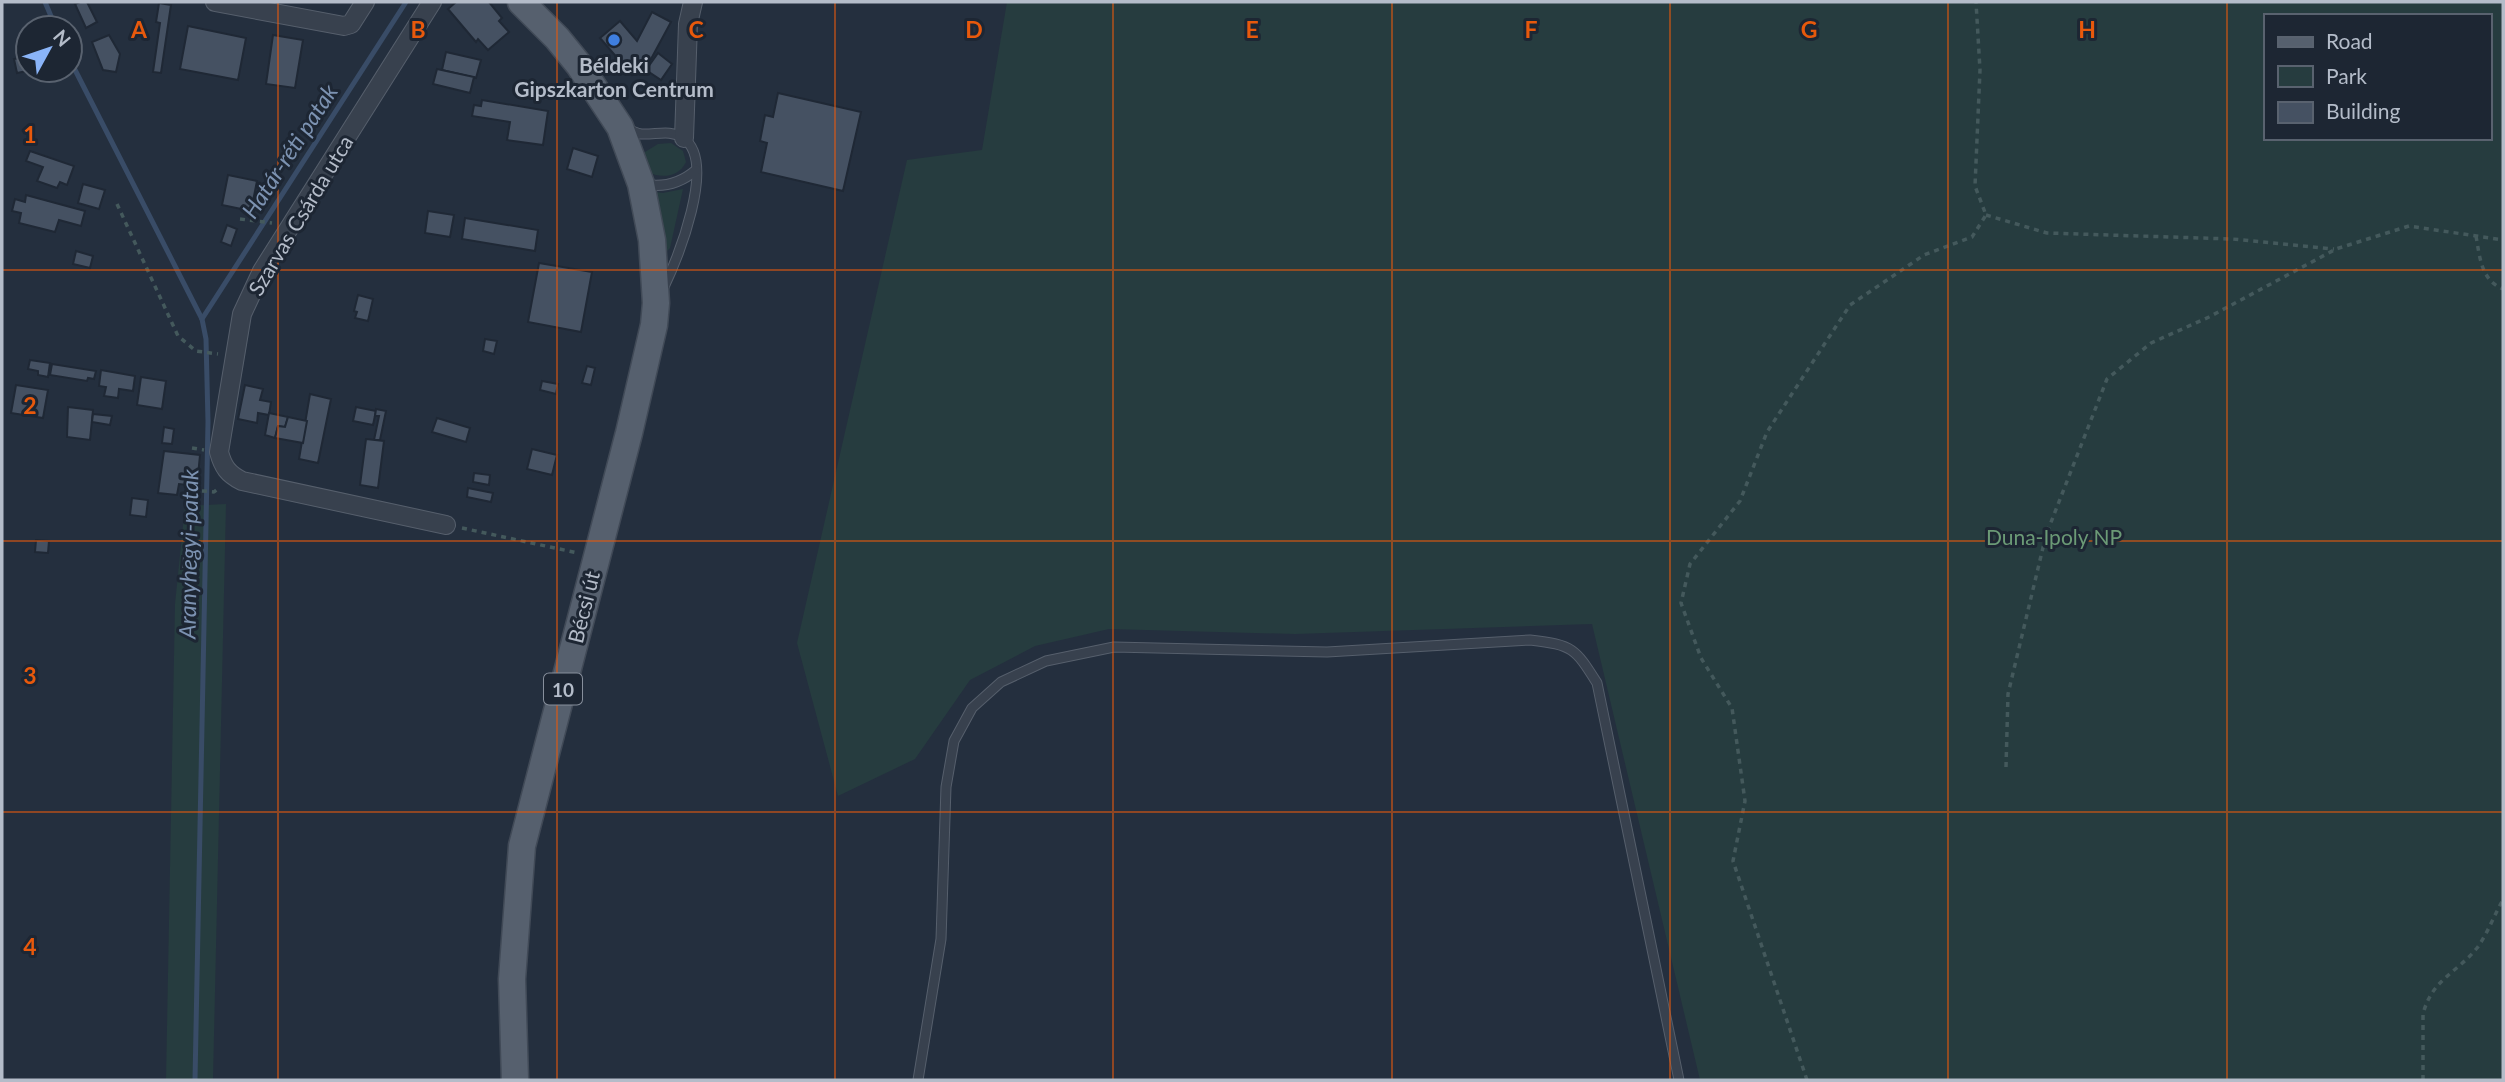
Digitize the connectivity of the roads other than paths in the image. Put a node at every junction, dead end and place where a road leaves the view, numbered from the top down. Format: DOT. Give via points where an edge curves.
graph roads {
  1 [pos="215,2"];
  2 [pos="365,2"];
  3 [pos="432,2"];
  4 [pos="520,2"];
  5 [pos="693,2"];
  6 [pos="630,137"];
  7 [pos="684,138"];
  8 [pos="696,170"];
  9 [pos="641,184"];
  10 [pos="656,303"];
  11 [pos="446,525"];
  12 [pos="515,1080"];
  13 [pos="918,1080"];
  14 [pos="1679,1080"];
  1 -- 2 [label="street" via="344,26"];
  3 -- 11 [label="street, Szarvas Csárda utca" via="262,271 243,314 219,452 230,475 242,481"];
  4 -- 6 [label="main road, 10" via="579,65"];
  5 -- 7 [label="street" via="688,24"];
  6 -- 7 [label="lane" via="673,133"];
  6 -- 9 [label="main road, 10"];
  7 -- 8 [label="lane" via="692,147"];
  8 -- 9 [label="lane" via="670,184"];
  8 -- 10 [label="lane" via="686,232"];
  9 -- 10 [label="main road, 10" via="652,240"];
  10 -- 12 [label="main road, Bécsi út / 10" via="629,433 522,846 512,979"];
  13 -- 14 [label="lane" via="941,939 946,787 954,741 972,708 1001,682 1046,661 1114,647 1327,652 1530,640 1559,643 1579,654 1597,683"];
}
